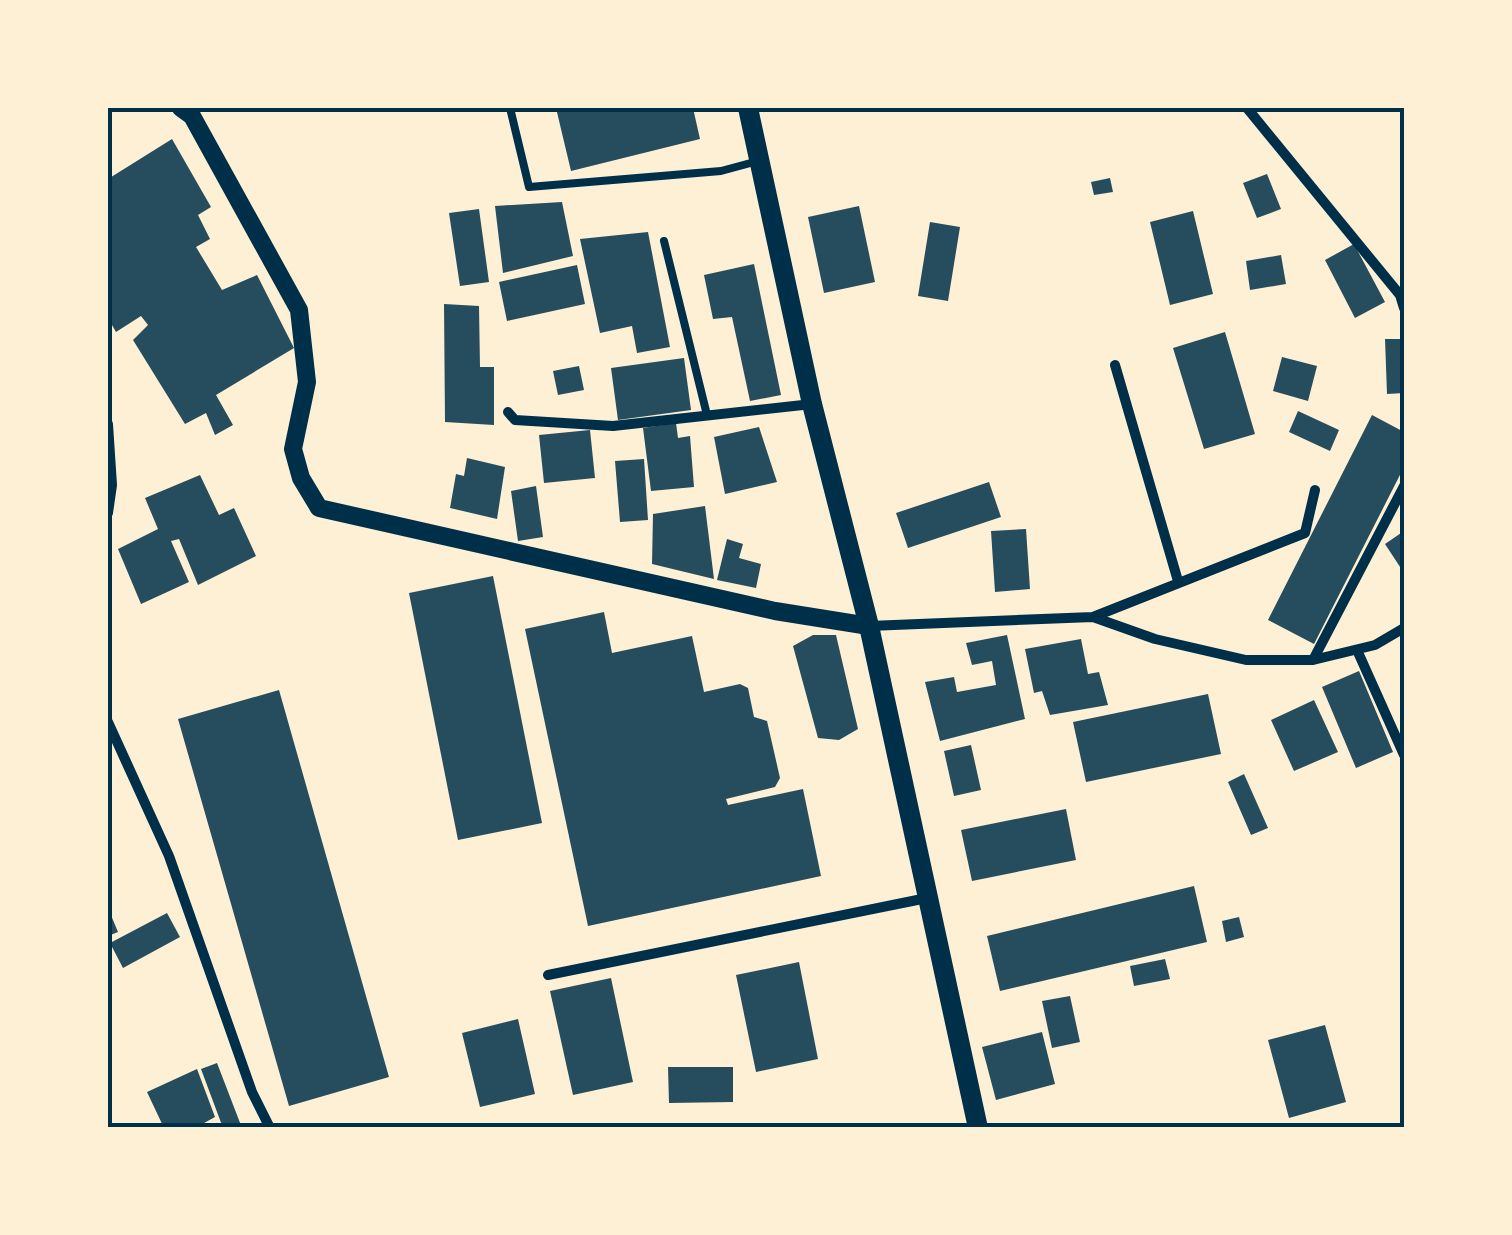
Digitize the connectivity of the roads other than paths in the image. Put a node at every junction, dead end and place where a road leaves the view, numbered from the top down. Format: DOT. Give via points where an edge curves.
graph roads {
  1 [pos="181,108"];
  2 [pos="510,108"];
  3 [pos="748,108"];
  4 [pos="1248,108"];
  5 [pos="758,161"];
  6 [pos="664,241"];
  7 [pos="1404,308"];
  8 [pos="1116,366"];
  9 [pos="812,404"];
  10 [pos="508,412"];
  11 [pos="707,416"];
  12 [pos="108,424"];
  13 [pos="1404,486"];
  14 [pos="1315,490"];
  15 [pos="108,513"];
  16 [pos="1178,582"];
  17 [pos="1093,617"];
  18 [pos="870,626"];
  19 [pos="1404,628"];
  20 [pos="1357,650"];
  21 [pos="1313,660"];
  22 [pos="108,722"];
  23 [pos="1404,755"];
  24 [pos="927,898"];
  25 [pos="548,975"];
  26 [pos="270,1128"];
  27 [pos="978,1128"];
  1 -- 18 [label="street" via="192,116 299,310 307,382 293,450 319,508 775,611"];
  2 -- 5 [label="lane" via="529,187 721,171"];
  3 -- 5 [label="main road"];
  4 -- 7 [label="street"];
  5 -- 9 [label="main road"];
  6 -- 11 [label="lane"];
  8 -- 16 [label="street"];
  9 -- 11 [label="street"];
  9 -- 18 [label="main road"];
  10 -- 11 [label="street" via="514,420 613,426"];
  12 -- 15 [label="street"];
  13 -- 21 [label="street"];
  14 -- 16 [label="street" via="1305,532"];
  16 -- 17 [label="street"];
  17 -- 18 [label="street"];
  17 -- 21 [label="street" via="1246,660"];
  18 -- 24 [label="main road"];
  19 -- 20 [label="street"];
  20 -- 21 [label="street"];
  20 -- 23 [label="street"];
  22 -- 26 [label="street" via="169,856"];
  24 -- 25 [label="street"];
  24 -- 27 [label="main road"];
}
